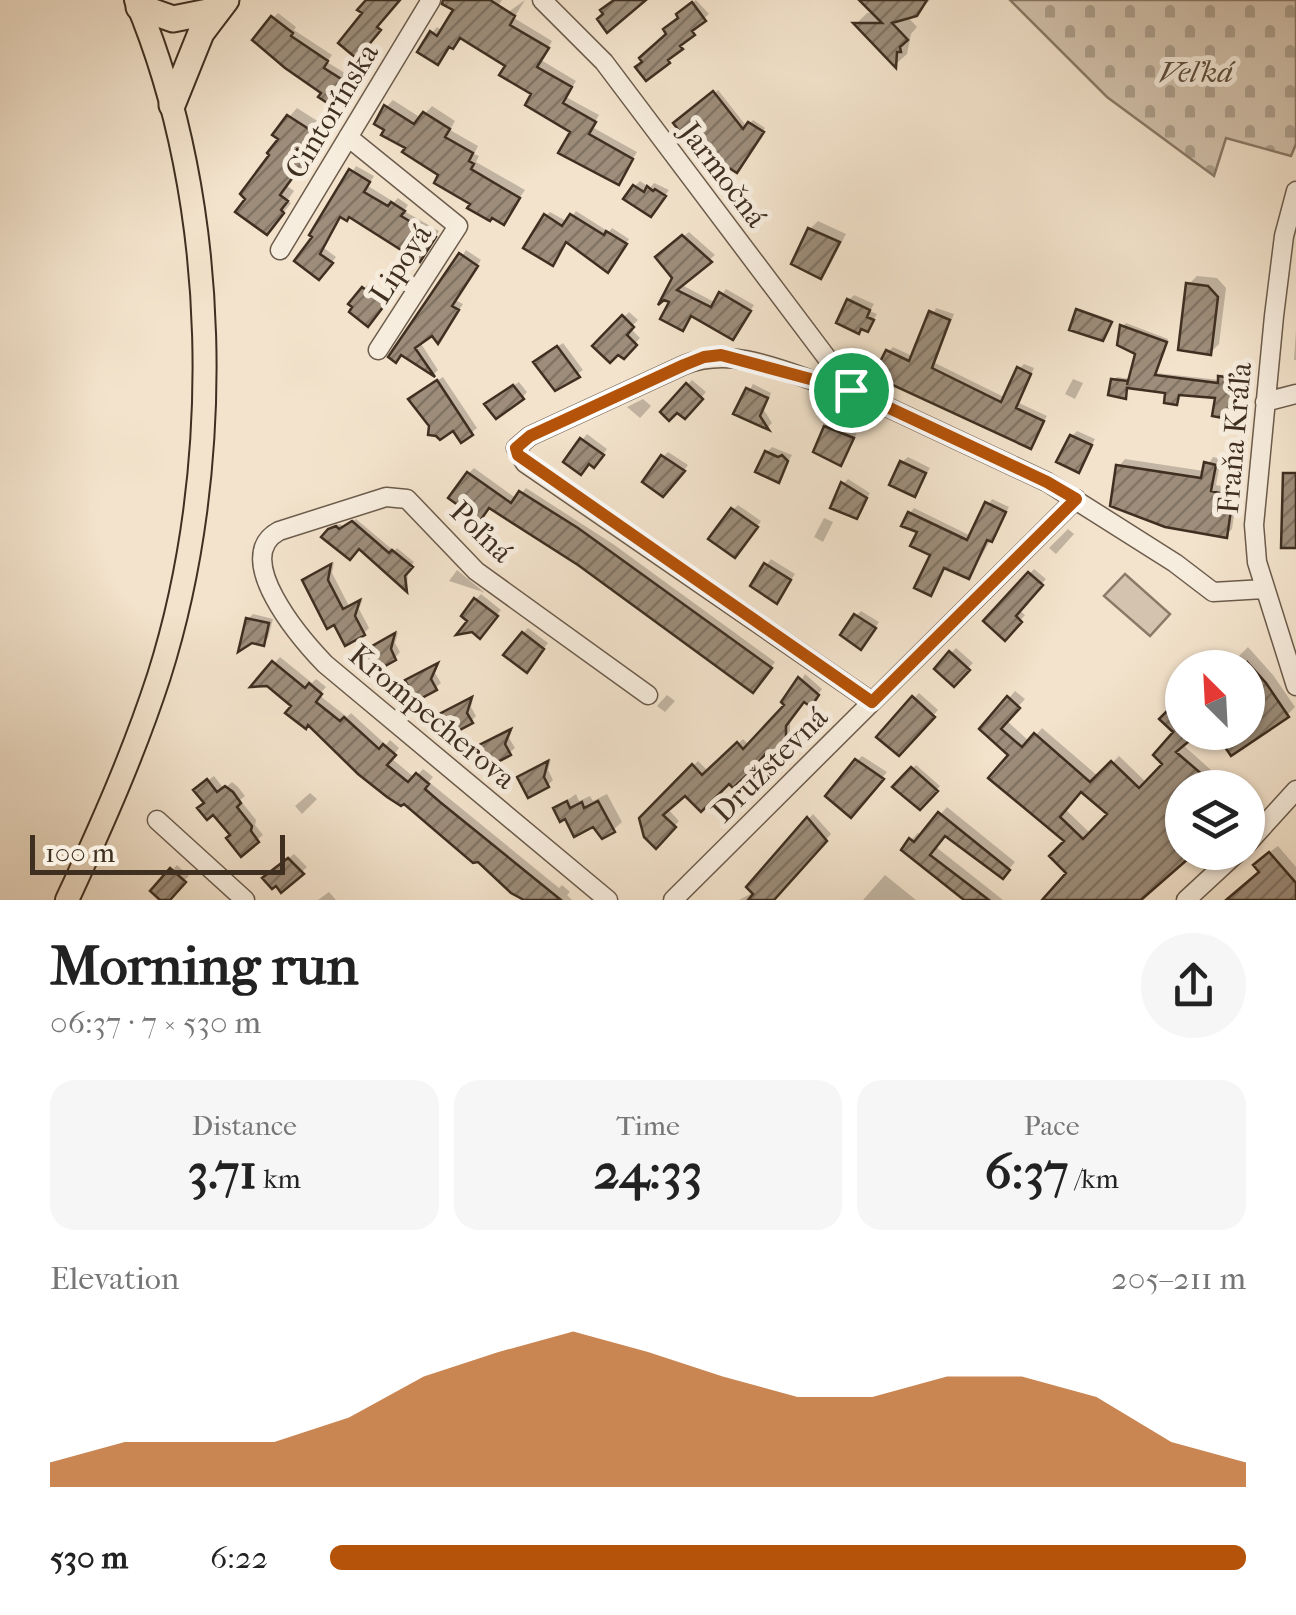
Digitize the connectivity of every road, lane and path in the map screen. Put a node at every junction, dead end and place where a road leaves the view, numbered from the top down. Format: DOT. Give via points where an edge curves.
graph roads {
  1 [pos="430,0"];
  2 [pos="542,0"];
  3 [pos="137,3"];
  4 [pos="222,5"];
  5 [pos="172,105"];
  6 [pos="348,137"];
  7 [pos="1296,191"];
  8 [pos="280,250"];
  9 [pos="378,350"];
  10 [pos="851,390"];
  11 [pos="1296,394"];
  12 [pos="1265,402"];
  13 [pos="1076,499"];
  14 [pos="261,548"];
  15 [pos="1264,590"];
  16 [pos="1296,686"];
  17 [pos="648,695"];
  18 [pos="872,702"];
  19 [pos="1296,790"];
  20 [pos="157,820"];
  21 [pos="1265,824"];
  22 [pos="1218,870"];
  23 [pos="68,900"];
  24 [pos="245,900"];
  25 [pos="608,900"];
  26 [pos="673,900"];
  27 [pos="1186,900"];
  1 -- 6 [label="street, Cintorínska"];
  2 -- 10 [label="street, Jarmočná" via="604,62"];
  3 -- 4 [label="highway" via="173,19"];
  3 -- 5 [label="main road"];
  4 -- 5 [label="highway" via="190,55"];
  5 -- 23 [label="main road" via="201,298 201,434 191,536 159,675"];
  6 -- 8 [label="street, Cintorínska"];
  6 -- 9 [label="street, Lipová" via="458,226"];
  7 -- 12 [label="street, Fraňa Kráľa" via="1284,236"];
  10 -- 13 [label="street, Jarmočná"];
  10 -- 18 [label="street, Jarmočná" via="737,357 704,357 516,448 525,462"];
  11 -- 12 [label="street"];
  12 -- 15 [label="street, Fraňa Kráľa" via="1254,526"];
  13 -- 15 [label="street, Jarmočná" via="1213,592"];
  13 -- 18 [label="street, Družstevná"];
  14 -- 17 [label="street, Poľná" via="278,531 386,497 407,499 476,571"];
  14 -- 25 [label="street, Krompecherova" via="277,601 325,664"];
  15 -- 16 [label="street, Fraňa Kráľa"];
  18 -- 26 [label="street, Družstevná"];
  19 -- 21 [label="street"];
  20 -- 24 [label="street"];
  22 -- 27 [label="street"];
}
